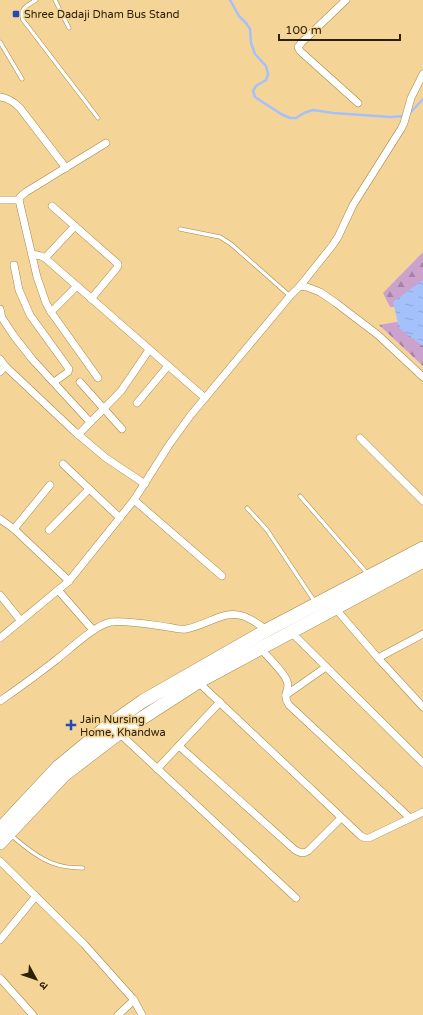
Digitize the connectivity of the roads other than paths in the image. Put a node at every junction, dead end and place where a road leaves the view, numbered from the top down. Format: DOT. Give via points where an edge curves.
graph roads {
  1 [pos="36,0"];
  2 [pos="56,0"];
  3 [pos="346,0"];
  4 [pos="69,28"];
  5 [pos="0,42"];
  6 [pos="423,74"];
  7 [pos="22,79"];
  8 [pos="0,97"];
  9 [pos="358,103"];
  10 [pos="98,118"];
  11 [pos="106,143"];
  12 [pos="66,168"];
  13 [pos="0,200"];
  14 [pos="19,200"];
  15 [pos="52,206"];
  16 [pos="75,226"];
  17 [pos="180,229"];
  18 [pos="32,254"];
  19 [pos="45,258"];
  20 [pos="14,265"];
  21 [pos="77,286"];
  22 [pos="300,286"];
  23 [pos="290,296"];
  24 [pos="92,299"];
  25 [pos="0,309"];
  26 [pos="51,312"];
  27 [pos="149,350"];
  28 [pos="0,359"];
  29 [pos="5,366"];
  30 [pos="168,366"];
  31 [pos="0,372"];
  32 [pos="423,376"];
  33 [pos="98,378"];
  34 [pos="54,382"];
  35 [pos="80,382"];
  36 [pos="204,398"];
  37 [pos="137,403"];
  38 [pos="104,409"];
  39 [pos="90,422"];
  40 [pos="122,429"];
  41 [pos="78,435"];
  42 [pos="360,438"];
  43 [pos="63,464"];
  44 [pos="145,484"];
  45 [pos="50,485"];
  46 [pos="89,488"];
  47 [pos="300,496"];
  48 [pos="134,500"];
  49 [pos="423,501"];
  50 [pos="248,508"];
  51 [pos="120,518"];
  52 [pos="0,519"];
  53 [pos="14,529"];
  54 [pos="49,530"];
  55 [pos="423,548"];
  56 [pos="423,561"];
  57 [pos="222,576"];
  58 [pos="69,581"];
  59 [pos="373,581"];
  60 [pos="58,590"];
  61 [pos="0,595"];
  62 [pos="335,608"];
  63 [pos="320,609"];
  64 [pos="21,621"];
  65 [pos="286,627"];
  66 [pos="93,630"];
  67 [pos="267,630"];
  68 [pos="423,634"];
  69 [pos="0,638"];
  70 [pos="260,648"];
  71 [pos="378,658"];
  72 [pos="326,667"];
  73 [pos="194,678"];
  74 [pos="286,695"];
  75 [pos="0,701"];
  76 [pos="220,702"];
  77 [pos="423,707"];
  78 [pos="114,729"];
  79 [pos="179,746"];
  80 [pos="423,764"];
  81 [pos="157,769"];
  82 [pos="423,812"];
  83 [pos="340,818"];
  84 [pos="410,818"];
  85 [pos="3,835"];
  86 [pos="0,861"];
  87 [pos="83,868"];
  88 [pos="36,896"];
  89 [pos="296,898"];
  90 [pos="0,940"];
  91 [pos="0,978"];
  92 [pos="134,1000"];
  93 [pos="33,1015"];
  94 [pos="118,1015"];
  95 [pos="142,1015"];
  1 -- 10 [label="lane" via="22,10 23,20"];
  2 -- 4 [label="lane"];
  3 -- 9 [label="street" via="298,47"];
  5 -- 7 [label="lane"];
  6 -- 22 [label="street" via="411,98 404,123 353,205 338,237"];
  8 -- 12 [label="street" via="14,101"];
  11 -- 12 [label="street"];
  12 -- 14 [label="street" via="26,192"];
  13 -- 14 [label="street"];
  14 -- 18 [label="street"];
  15 -- 16 [label="street"];
  16 -- 19 [label="street"];
  16 -- 24 [label="street" via="118,264"];
  17 -- 23 [label="lane" via="220,237"];
  18 -- 19 [label="street"];
  18 -- 26 [label="street" via="41,290"];
  19 -- 21 [label="street"];
  20 -- 34 [label="street" via="19,290 30,315 69,370"];
  21 -- 24 [label="street"];
  21 -- 26 [label="street"];
  22 -- 23 [label="street"];
  22 -- 32 [label="street" via="320,292 336,303"];
  23 -- 36 [label="street"];
  24 -- 27 [label="street"];
  25 -- 34 [label="street" via="2,318 14,336"];
  26 -- 33 [label="street"];
  27 -- 30 [label="street"];
  27 -- 38 [label="street" via="121,391"];
  28 -- 29 [label="street"];
  29 -- 31 [label="street"];
  29 -- 41 [label="street"];
  30 -- 36 [label="street"];
  30 -- 37 [label="street"];
  34 -- 39 [label="street"];
  35 -- 38 [label="street"];
  36 -- 44 [label="street" via="169,445"];
  38 -- 39 [label="street"];
  38 -- 40 [label="street"];
  39 -- 41 [label="street"];
  41 -- 44 [label="street" via="106,458"];
  42 -- 49 [label="street"];
  43 -- 46 [label="street"];
  44 -- 48 [label="street"];
  45 -- 53 [label="street"];
  46 -- 51 [label="street"];
  46 -- 54 [label="street"];
  47 -- 59 [label="lane"];
  48 -- 51 [label="street"];
  48 -- 57 [label="street"];
  50 -- 63 [label="lane" via="267,530"];
  51 -- 58 [label="street"];
  52 -- 53 [label="street"];
  53 -- 58 [label="street"];
  55 -- 59 [label="highway"];
  56 -- 59 [label="highway"];
  58 -- 60 [label="street"];
  59 -- 62 [label="highway"];
  59 -- 63 [label="highway"];
  60 -- 64 [label="street"];
  60 -- 66 [label="street"];
  61 -- 64 [label="street"];
  62 -- 63 [label="highway"];
  62 -- 71 [label="street"];
  63 -- 65 [label="highway"];
  64 -- 69 [label="street"];
  65 -- 67 [label="highway"];
  65 -- 70 [label="highway"];
  65 -- 72 [label="street"];
  66 -- 67 [label="street" via="110,622 183,629 234,614 253,620"];
  66 -- 75 [label="street"];
  67 -- 73 [label="highway"];
  68 -- 71 [label="street"];
  70 -- 73 [label="highway"];
  70 -- 74 [label="street" via="288,682"];
  71 -- 77 [label="street"];
  72 -- 74 [label="street"];
  72 -- 80 [label="street"];
  73 -- 76 [label="street"];
  73 -- 78 [label="highway"];
  74 -- 84 [label="street" via="289,705"];
  76 -- 79 [label="street"];
  76 -- 83 [label="street"];
  78 -- 81 [label="street"];
  78 -- 85 [label="highway" via="68,765 64,775"];
  79 -- 81 [label="street"];
  79 -- 83 [label="street" via="300,853 308,851"];
  81 -- 89 [label="street"];
  82 -- 84 [label="street"];
  83 -- 84 [label="street" via="365,838"];
  85 -- 87 [label="lane" via="52,863"];
  86 -- 88 [label="street"];
  88 -- 90 [label="street"];
  88 -- 92 [label="street" via="84,944"];
  91 -- 93 [label="street"];
  92 -- 94 [label="street"];
  92 -- 95 [label="street"];
}
